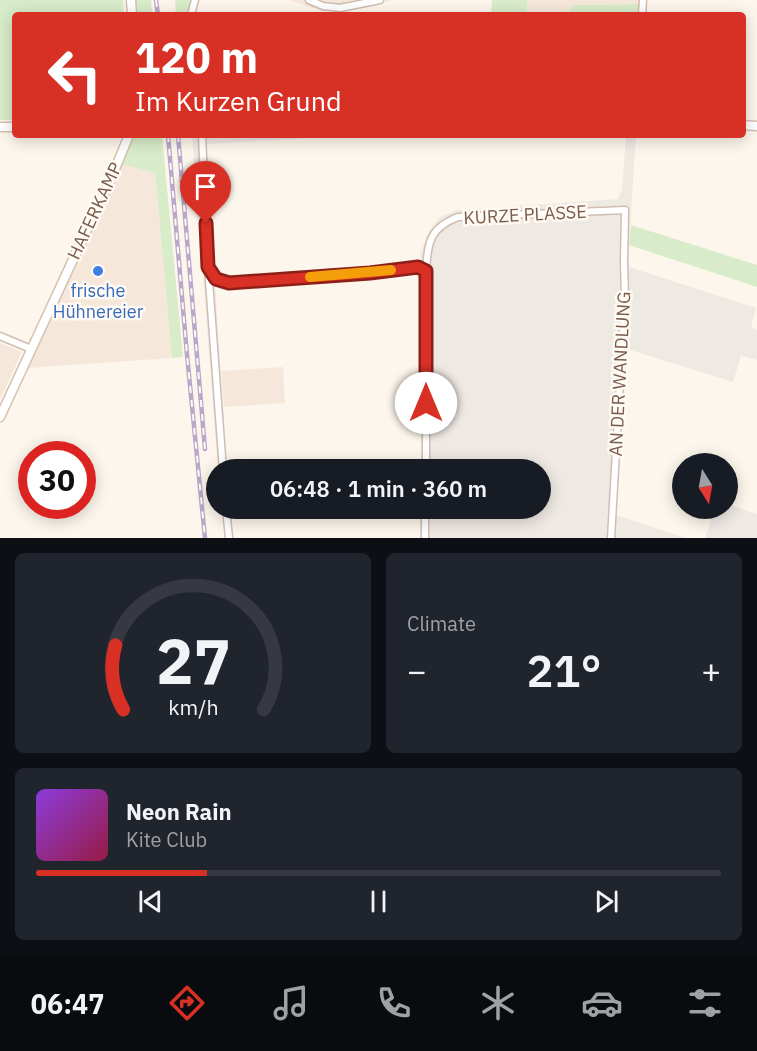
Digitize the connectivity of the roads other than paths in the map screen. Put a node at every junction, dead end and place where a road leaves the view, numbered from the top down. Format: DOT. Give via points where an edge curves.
graph roads {
  1 [pos="309,0"];
  2 [pos="380,0"];
  3 [pos="128,138"];
  4 [pos="202,138"];
  5 [pos="625,210"];
  6 [pos="208,267"];
  7 [pos="426,271"];
  8 [pos="0,336"];
  9 [pos="31,349"];
  10 [pos="0,417"];
  11 [pos="223,459"];
  12 [pos="426,459"];
  13 [pos="227,519"];
  14 [pos="425,519"];
  15 [pos="228,538"];
  16 [pos="425,538"];
  17 [pos="611,538"];
  1 -- 2 [label="street" via="340,8"];
  3 -- 9 [label="street, HAFERKAMP"];
  4 -- 6 [label="street"];
  5 -- 7 [label="street, KURZE PLASSE" via="458,217 433,234"];
  5 -- 17 [label="street, AN DER WANDLUNG" via="625,296"];
  6 -- 7 [label="street" via="216,279 229,283 418,267"];
  6 -- 11 [label="street"];
  7 -- 12 [label="street, KURZE PLASSE"];
  8 -- 9 [label="street"];
  9 -- 10 [label="street, HAFERKAMP"];
  13 -- 15 [label="street"];
  14 -- 16 [label="street"];
}
